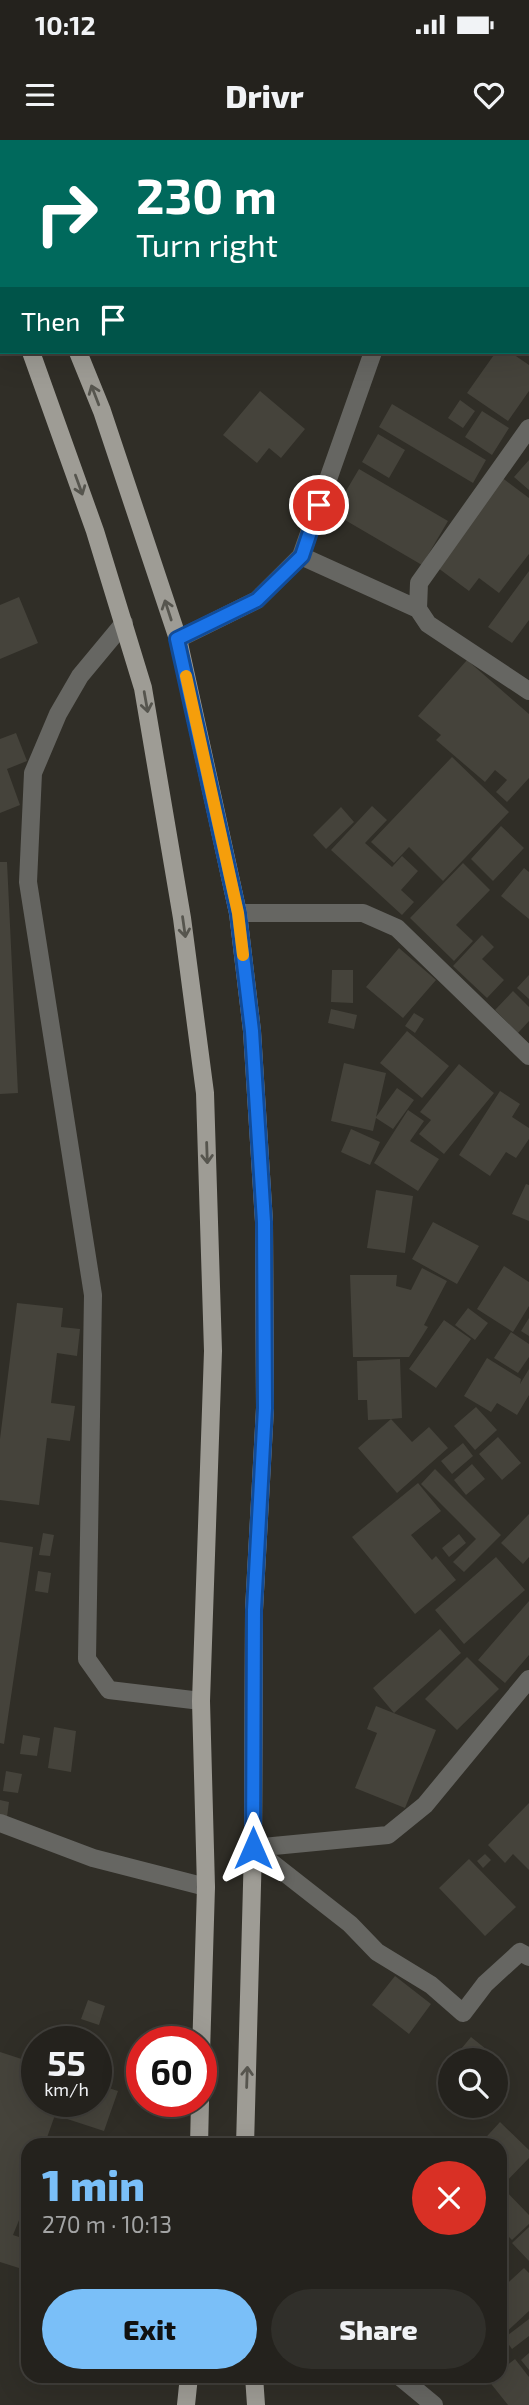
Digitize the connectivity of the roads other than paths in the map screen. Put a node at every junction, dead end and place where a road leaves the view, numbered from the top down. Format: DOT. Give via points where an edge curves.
graph roads {
  1 [pos="32,354"];
  2 [pos="79,354"];
  3 [pos="372,354"];
  4 [pos="529,428"];
  5 [pos="302,556"];
  6 [pos="418,609"];
  7 [pos="124,623"];
  8 [pos="177,639"];
  9 [pos="529,691"];
  10 [pos="238,913"];
  11 [pos="529,1056"];
  12 [pos="529,1679"];
  13 [pos="201,1701"];
  14 [pos="0,1824"];
  15 [pos="253,1848"];
  16 [pos="206,1887"];
  17 [pos="529,1957"];
  18 [pos="202,2026"];
  19 [pos="200,2117"];
  20 [pos="199,2138"];
  21 [pos="245,2138"];
  22 [pos="188,2383"];
  23 [pos="254,2383"];
  24 [pos="408,2383"];
  25 [pos="186,2405"];
  26 [pos="256,2405"];
  27 [pos="435,2405"];
  1 -- 7 [label="main road, one-way"];
  8 -- 2 [label="main road, one-way"];
  3 -- 5 [label="street"];
  4 -- 6 [label="street" via="419,583"];
  5 -- 6 [label="street"];
  5 -- 8 [label="street" via="257,600"];
  6 -- 9 [label="street" via="428,624"];
  7 -- 13 [label="main road, one-way" via="148,715 205,1093 213,1351"];
  7 -- 13 [label="street" via="80,676 33,773 28,883 93,1295 87,1659 108,1690"];
  8 -- 10 [label="main road"];
  10 -- 11 [label="street" via="363,913 397,928"];
  10 -- 15 [label="main road" via="252,1031 264,1222 265,1408 254,1610"];
  12 -- 15 [label="street" via="425,1805 388,1835"];
  13 -- 16 [label="main road"];
  14 -- 16 [label="street" via="93,1858"];
  15 -- 17 [label="street" via="350,1924 377,1952 432,1985 463,2013 485,1984 520,1952"];
  21 -- 15 [label="main road, one-way"];
  16 -- 18 [label="main road"];
  19 -- 20 [label="main road"];
  22 -- 25 [label="main road"];
  23 -- 26 [label="main road"];
  24 -- 27 [label="street"];
}
